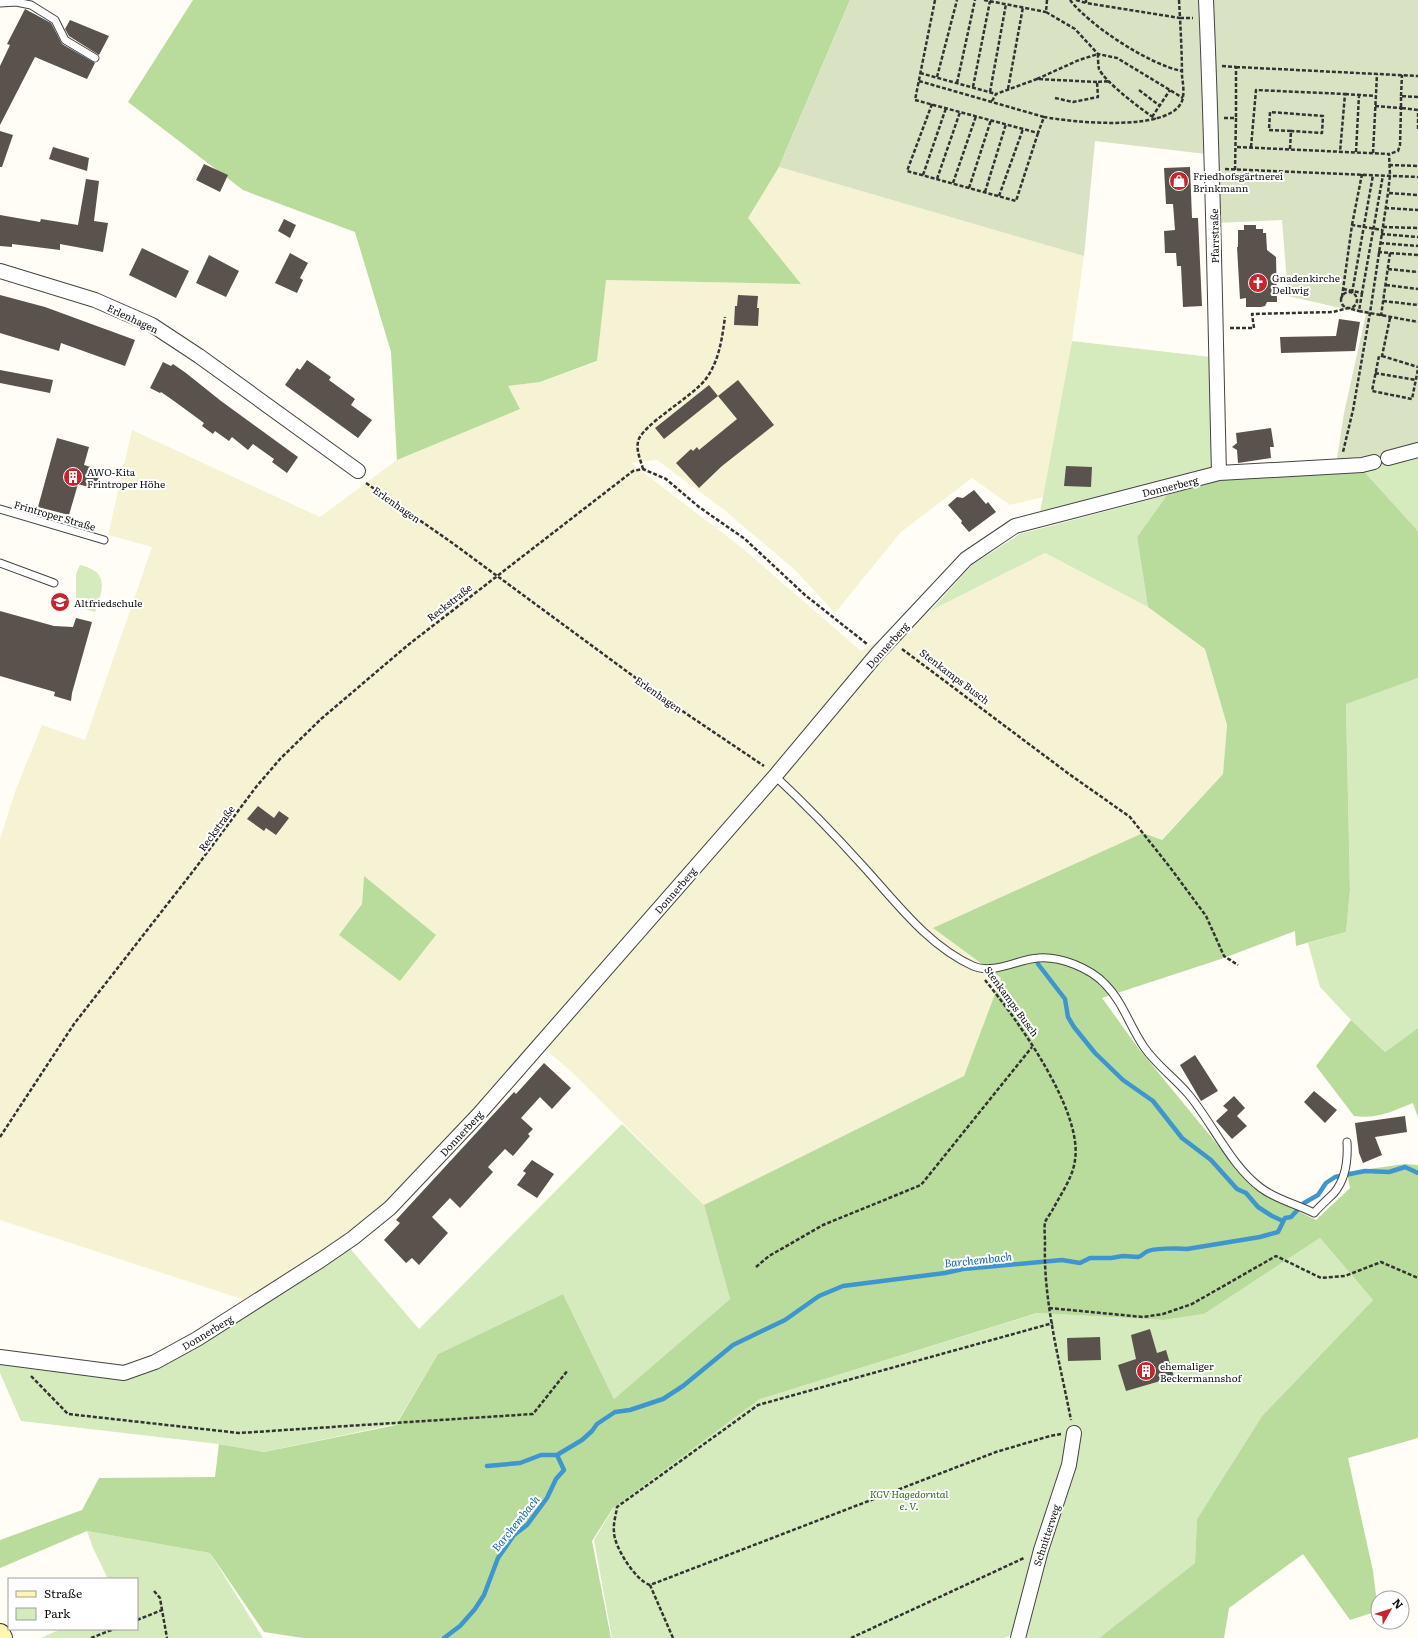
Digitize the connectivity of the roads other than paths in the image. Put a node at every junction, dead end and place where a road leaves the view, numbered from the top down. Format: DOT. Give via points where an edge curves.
graph roads {
  1 [pos="1206,0"];
  2 [pos="0,3"];
  3 [pos="95,58"];
  4 [pos="0,271"];
  5 [pos="1418,450"];
  6 [pos="1388,458"];
  7 [pos="1374,462"];
  8 [pos="358,471"];
  9 [pos="1219,473"];
  10 [pos="0,509"];
  11 [pos="104,540"];
  12 [pos="0,563"];
  13 [pos="54,583"];
  14 [pos="775,776"];
  15 [pos="1347,1142"];
  16 [pos="0,1357"];
  17 [pos="1074,1433"];
  18 [pos="0,1634"];
  19 [pos="2,1638"];
  20 [pos="1018,1638"];
  1 -- 9 [label="street, Pfarrstraße" via="1213,169"];
  2 -- 3 [label="lane" via="32,5 55,20 65,40"];
  4 -- 8 [label="street, Erlenhagen" via="95,300 152,325"];
  5 -- 6 [label="street"];
  7 -- 9 [label="street, Donnerberg" via="1362,465"];
  9 -- 14 [label="street, Donnerberg" via="1015,526 966,559 878,652"];
  10 -- 11 [label="lane, Frintroper Straße"];
  12 -- 13 [label="lane"];
  14 -- 15 [label="lane, Stenkamps Busch" via="817,815 923,932 975,967 997,968 1038,958 1062,961 1080,967 1105,984 1124,1010 1144,1047 1190,1096 1242,1169 1260,1188 1314,1214 1339,1187 1348,1155"];
  14 -- 16 [label="street, Donnerberg" via="480,1113 390,1208 358,1234 197,1339 155,1362 124,1373"];
  17 -- 20 [label="street, Schnitterweg" via="1069,1465 1041,1550"];
  18 -- 19 [label="street"];
}
